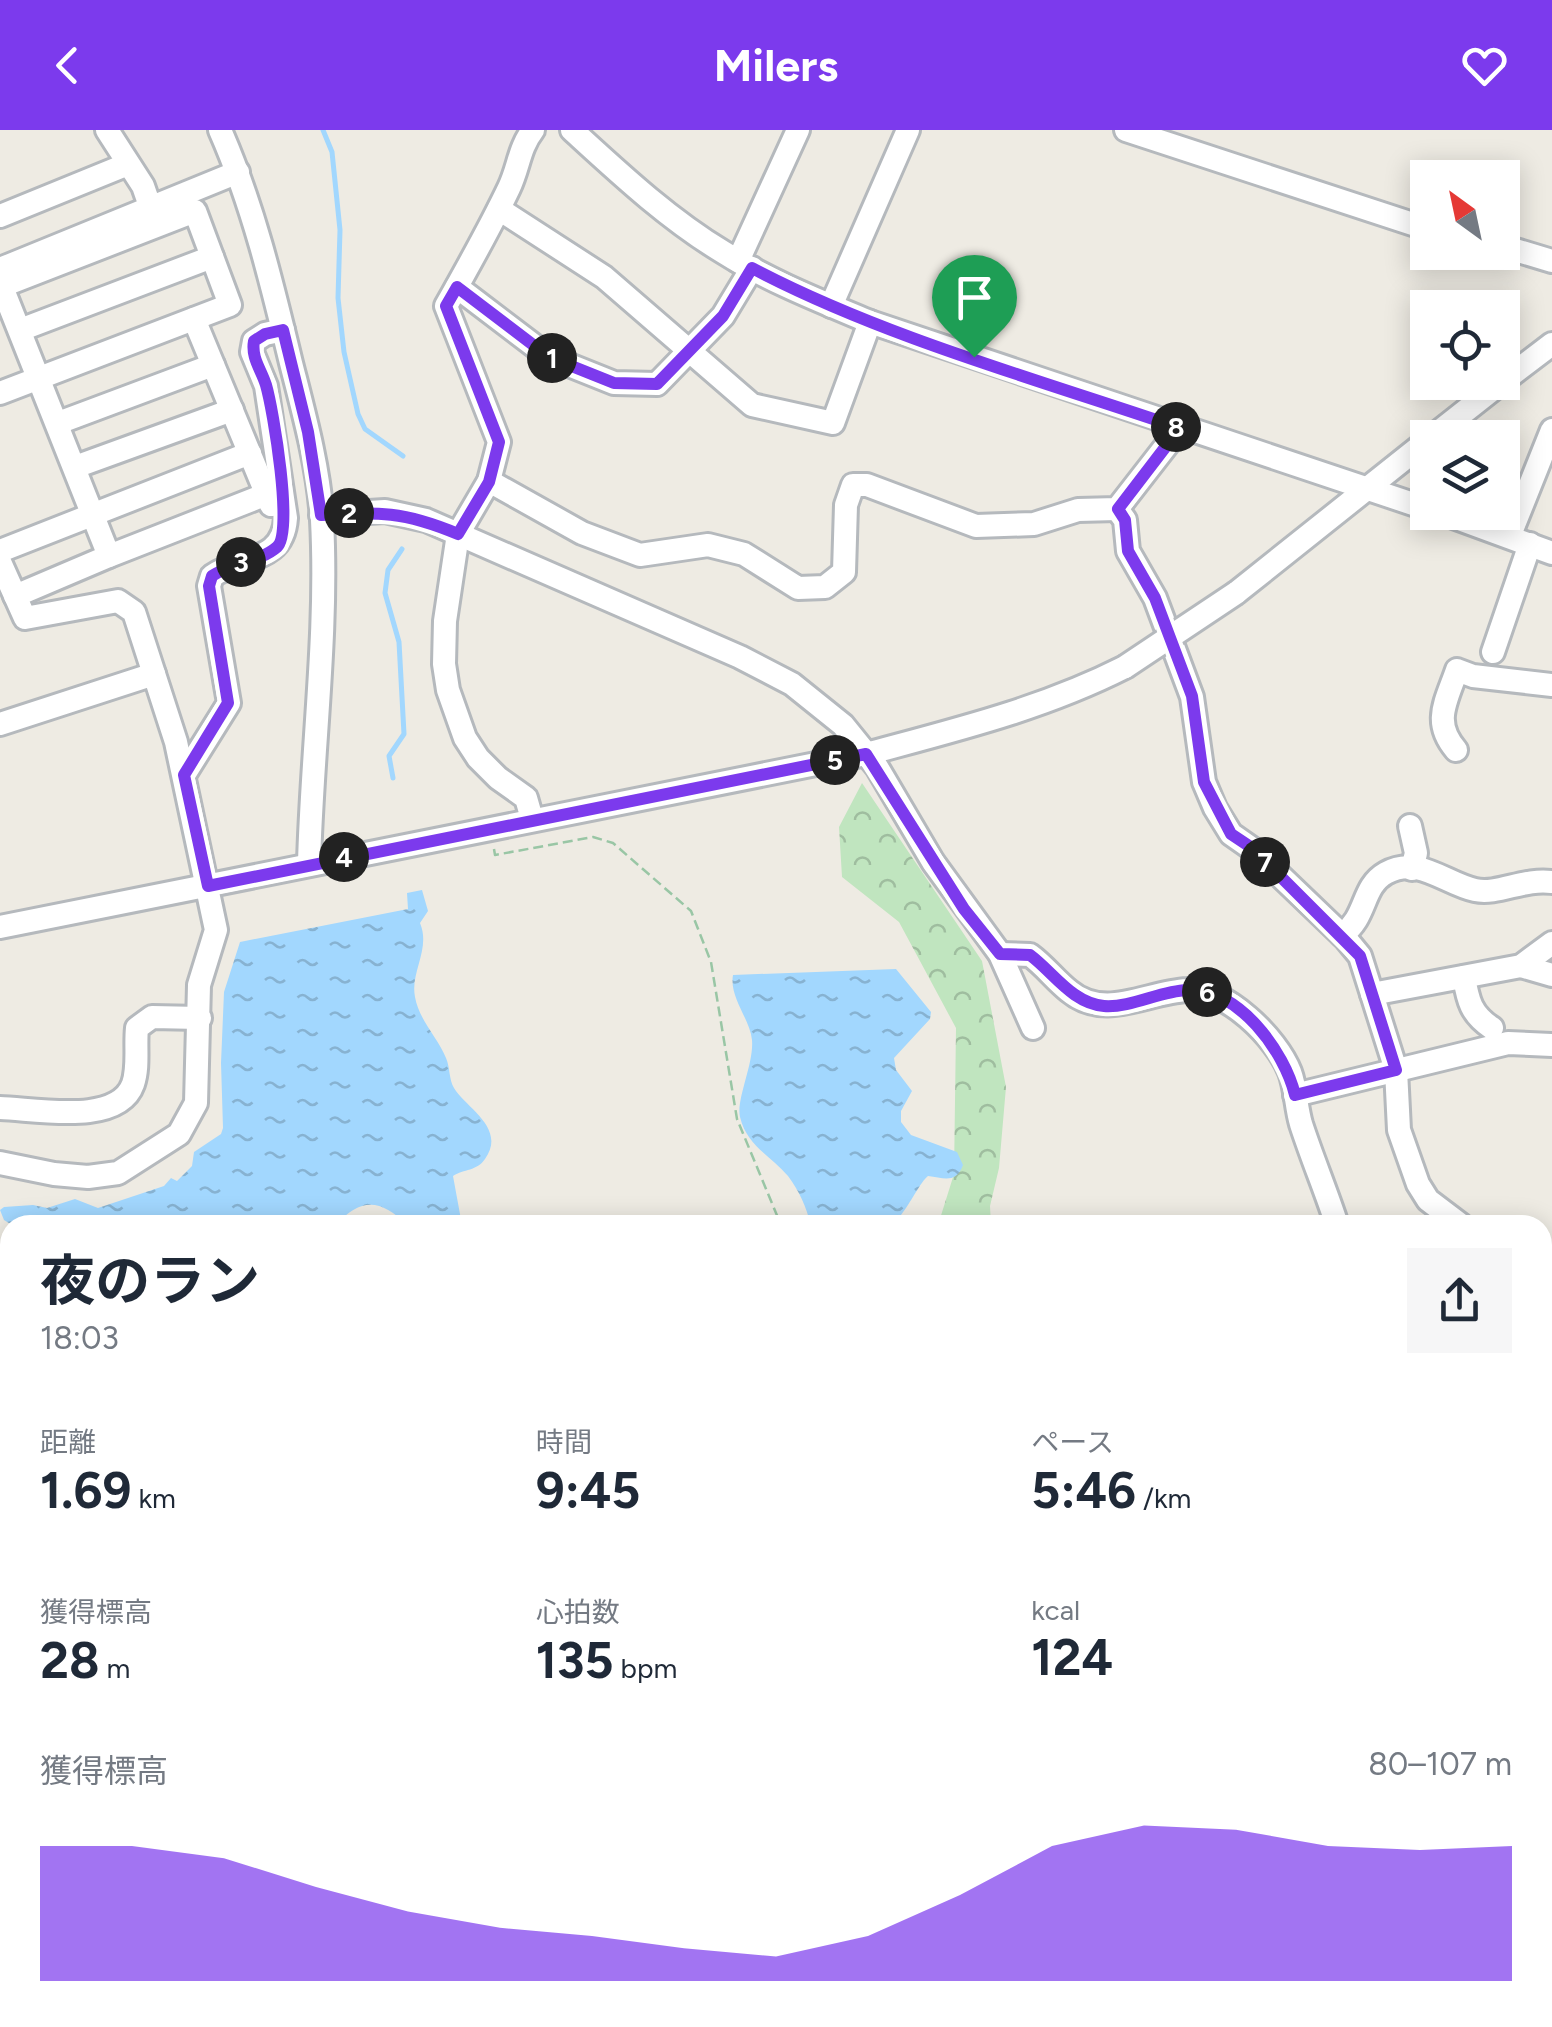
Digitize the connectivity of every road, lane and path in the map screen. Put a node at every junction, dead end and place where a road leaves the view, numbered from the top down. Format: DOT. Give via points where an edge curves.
graph roads {
  1 [pos="106,130"];
  2 [pos="220,130"];
  3 [pos="533,130"];
  4 [pos="572,130"];
  5 [pos="798,130"];
  6 [pos="908,130"];
  7 [pos="1126,130"];
  8 [pos="128,164"];
  9 [pos="238,172"];
  10 [pos="152,209"];
  11 [pos="499,209"];
  12 [pos="0,216"];
  13 [pos="1410,223"];
  14 [pos="1520,251"];
  15 [pos="212,257"];
  16 [pos="1552,261"];
  17 [pos="745,264"];
  18 [pos="0,279"];
  19 [pos="457,287"];
  20 [pos="831,306"];
  21 [pos="194,319"];
  22 [pos="870,322"];
  23 [pos="20,330"];
  24 [pos="283,330"];
  25 [pos="1552,344"];
  26 [pos="692,351"];
  27 [pos="213,365"];
  28 [pos="1520,368"];
  29 [pos="40,377"];
  30 [pos="0,393"];
  31 [pos="1479,400"];
  32 [pos="232,410"];
  33 [pos="1453,420"];
  34 [pos="58,422"];
  35 [pos="1180,428"];
  36 [pos="1552,430"];
  37 [pos="250,453"];
  38 [pos="1410,454"];
  39 [pos="75,467"];
  40 [pos="489,482"];
  41 [pos="1366,488"];
  42 [pos="267,494"];
  43 [pos="1410,502"];
  44 [pos="1118,509"];
  45 [pos="92,513"];
  46 [pos="321,515"];
  47 [pos="1491,530"];
  48 [pos="458,534"];
  49 [pos="284,536"];
  50 [pos="1531,544"];
  51 [pos="0,551"];
  52 [pos="109,556"];
  53 [pos="0,562"];
  54 [pos="15,596"];
  55 [pos="1494,652"];
  56 [pos="154,674"];
  57 [pos="1552,685"];
  58 [pos="0,724"];
  59 [pos="1456,750"];
  60 [pos="866,754"];
  61 [pos="184,775"];
  62 [pos="532,819"];
  63 [pos="1410,826"];
  64 [pos="490,828"];
  65 [pos="309,864"];
  66 [pos="1412,869"];
  67 [pos="1552,882"];
  68 [pos="208,886"];
  69 [pos="0,927"];
  70 [pos="1342,935"];
  71 [pos="1552,944"];
  72 [pos="1000,954"];
  73 [pos="1521,966"];
  74 [pos="1552,975"];
  75 [pos="1464,977"];
  76 [pos="1372,994"];
  77 [pos="200,1018"];
  78 [pos="1033,1028"];
  79 [pos="1492,1028"];
  80 [pos="1552,1045"];
  81 [pos="1396,1070"];
  82 [pos="1295,1095"];
  83 [pos="0,1108"];
  84 [pos="0,1163"];
  85 [pos="776,1215"];
  86 [pos="1333,1215"];
  87 [pos="1448,1215"];
  1 -- 8 [label="street"];
  2 -- 9 [label="street"];
  3 -- 11 [label="street"];
  4 -- 17 [label="street" via="631,184"];
  5 -- 17 [label="street"];
  6 -- 20 [label="street"];
  7 -- 13 [label="street"];
  8 -- 10 [label="street"];
  8 -- 12 [label="street"];
  9 -- 10 [label="street"];
  9 -- 24 [label="street"];
  10 -- 18 [label="street"];
  11 -- 19 [label="street"];
  11 -- 26 [label="street" via="604,277"];
  14 -- 16 [label="street"];
  15 -- 18 [label="street" via="195,211"];
  15 -- 21 [label="street" via="230,305"];
  15 -- 23 [label="street"];
  17 -- 20 [label="street"];
  17 -- 26 [label="street" via="723,316"];
  18 -- 23 [label="street"];
  19 -- 26 [label="street" via="549,357 614,383 657,384"];
  19 -- 40 [label="street" via="446,306 499,442"];
  20 -- 22 [label="street"];
  21 -- 27 [label="street"];
  21 -- 29 [label="street"];
  22 -- 26 [label="street" via="832,422 752,404"];
  22 -- 35 [label="street"];
  23 -- 29 [label="street"];
  24 -- 46 [label="street"];
  24 -- 49 [label="street" via="254,341 252,352 266,386"];
  25 -- 28 [label="street"];
  27 -- 32 [label="street"];
  27 -- 34 [label="street"];
  29 -- 30 [label="street"];
  29 -- 34 [label="street"];
  31 -- 33 [label="street"];
  32 -- 37 [label="street"];
  32 -- 39 [label="street"];
  34 -- 39 [label="street"];
  35 -- 41 [label="street"];
  35 -- 44 [label="street"];
  36 -- 50 [label="street"];
  37 -- 42 [label="street"];
  37 -- 45 [label="street"];
  38 -- 41 [label="street"];
  39 -- 45 [label="street"];
  40 -- 44 [label="street" via="640,556 708,545 744,554 798,588 825,587 844,572 853,484 976,526"];
  40 -- 48 [label="street"];
  41 -- 43 [label="street"];
  41 -- 60 [label="street, bridge" via="1236,593 1125,667 994,720"];
  42 -- 49 [label="street"];
  42 -- 52 [label="street"];
  44 -- 70 [label="street" via="1128,551 1155,598 1192,696 1204,782 1216,808 1231,834"];
  45 -- 51 [label="street"];
  45 -- 52 [label="street"];
  46 -- 48 [label="street" via="385,511"];
  46 -- 65 [label="street" via="323,622"];
  47 -- 50 [label="street"];
  48 -- 60 [label="street" via="792,684 843,725"];
  48 -- 62 [label="street" via="445,622 448,690 465,738 488,768 526,798"];
  49 -- 61 [label="street" via="278,547 212,576 228,703"];
  50 -- 55 [label="street"];
  52 -- 54 [label="street"];
  53 -- 54 [label="street"];
  54 -- 56 [label="street" via="25,618 118,600 134,612"];
  56 -- 58 [label="street"];
  56 -- 61 [label="street"];
  57 -- 59 [label="street" via="1457,670 1442,713 1444,736"];
  60 -- 62 [label="street"];
  60 -- 72 [label="street"];
  61 -- 68 [label="street"];
  62 -- 64 [label="street"];
  63 -- 66 [label="street"];
  64 -- 65 [label="street"];
  64 -- 85 [label="path" via="495,855 593,836 613,843 690,911 711,962 737,1118"];
  65 -- 68 [label="street"];
  66 -- 67 [label="street" via="1472,890"];
  66 -- 70 [label="street" via="1386,873 1371,886 1355,925"];
  68 -- 69 [label="street"];
  68 -- 77 [label="street" via="216,930 198,985"];
  70 -- 76 [label="street" via="1360,956"];
  71 -- 73 [label="street"];
  72 -- 78 [label="street"];
  72 -- 82 [label="street" via="1030,955 1069,992 1106,1006 1187,990 1221,999 1275,1046"];
  73 -- 74 [label="street"];
  73 -- 75 [label="street"];
  75 -- 76 [label="street"];
  75 -- 79 [label="street" via="1476,1017"];
  76 -- 81 [label="street"];
  77 -- 83 [label="street" via="152,1016 137,1028 132,1085 118,1104 101,1112"];
  77 -- 84 [label="street" via="196,1103 179,1134 164,1145 118,1173 54,1174"];
  80 -- 81 [label="street" via="1508,1043"];
  81 -- 82 [label="street"];
  81 -- 87 [label="street" via="1399,1130 1418,1184"];
  82 -- 86 [label="street"];
}
